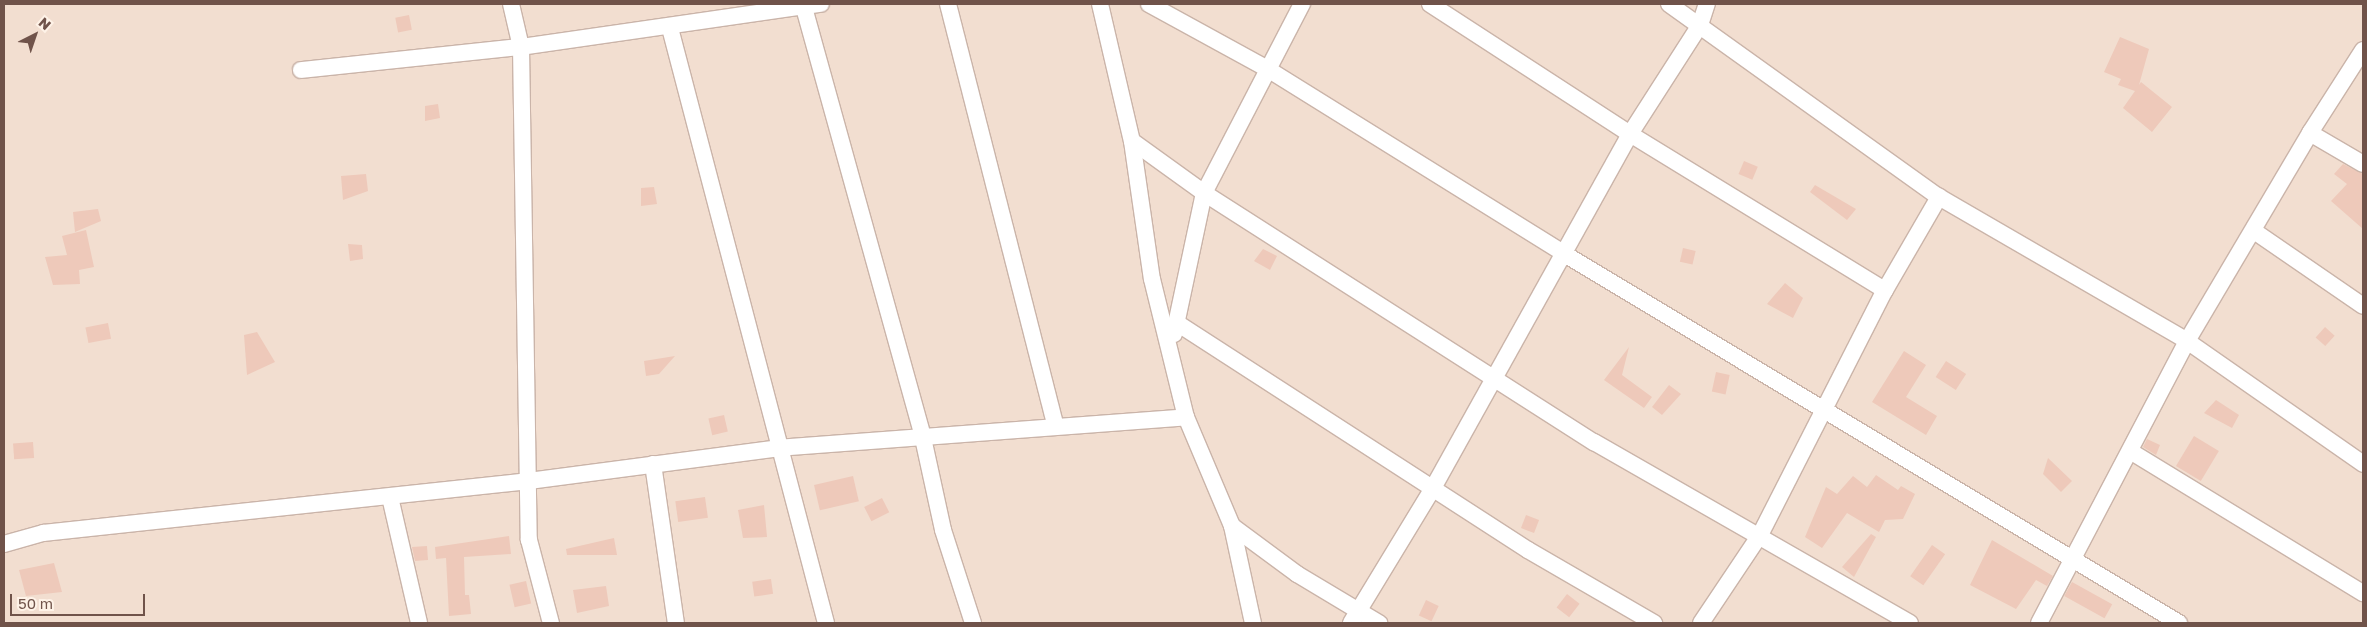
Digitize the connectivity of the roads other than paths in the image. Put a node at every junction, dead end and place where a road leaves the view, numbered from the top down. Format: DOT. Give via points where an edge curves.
graph roads {
  1 [pos="511,4"];
  2 [pos="821,4"];
  3 [pos="948,4"];
  4 [pos="1100,4"];
  5 [pos="1149,4"];
  6 [pos="1302,4"];
  7 [pos="1430,4"];
  8 [pos="1669,4"];
  9 [pos="1707,4"];
  10 [pos="804,5"];
  11 [pos="1700,25"];
  12 [pos="670,28"];
  13 [pos="521,47"];
  14 [pos="2363,50"];
  15 [pos="1266,68"];
  16 [pos="301,70"];
  17 [pos="2310,133"];
  18 [pos="1630,134"];
  19 [pos="1132,141"];
  20 [pos="2363,164"];
  21 [pos="1204,193"];
  22 [pos="1940,197"];
  23 [pos="2254,231"];
  24 [pos="1566,255"];
  25 [pos="1885,290"];
  26 [pos="2363,306"];
  27 [pos="1177,323"];
  28 [pos="2187,341"];
  29 [pos="1171,351"];
  30 [pos="1493,378"];
  31 [pos="1826,413"];
  32 [pos="1186,416"];
  33 [pos="1056,424"];
  34 [pos="923,438"];
  35 [pos="778,448"];
  36 [pos="2130,451"];
  37 [pos="653,464"];
  38 [pos="2363,464"];
  39 [pos="529,481"];
  40 [pos="1433,488"];
  41 [pos="390,497"];
  42 [pos="1232,526"];
  43 [pos="1760,535"];
  44 [pos="4,544"];
  45 [pos="2070,560"];
  46 [pos="2363,593"];
  47 [pos="1355,618"];
  48 [pos="419,623"];
  49 [pos="551,623"];
  50 [pos="676,623"];
  51 [pos="826,623"];
  52 [pos="973,623"];
  53 [pos="1252,623"];
  54 [pos="1379,623"];
  55 [pos="1654,623"];
  56 [pos="1701,623"];
  57 [pos="1910,623"];
  58 [pos="2038,623"];
  59 [pos="2179,623"];
  1 -- 13 [label="street"];
  2 -- 10 [label="street"];
  3 -- 33 [label="street"];
  4 -- 19 [label="street"];
  5 -- 15 [label="street"];
  6 -- 15 [label="street"];
  7 -- 18 [label="street"];
  8 -- 11 [label="street"];
  9 -- 11 [label="street"];
  10 -- 12 [label="street"];
  10 -- 34 [label="street"];
  11 -- 18 [label="street"];
  11 -- 22 [label="street"];
  12 -- 13 [label="street"];
  12 -- 35 [label="street"];
  13 -- 16 [label="street"];
  13 -- 39 [label="street"];
  14 -- 17 [label="street"];
  15 -- 21 [label="street"];
  15 -- 24 [label="street"];
  17 -- 20 [label="street"];
  17 -- 23 [label="street"];
  18 -- 24 [label="street"];
  18 -- 25 [label="street"];
  19 -- 21 [label="street"];
  19 -- 29 [label="street" via="1152,279"];
  21 -- 27 [label="street"];
  21 -- 30 [label="street"];
  22 -- 25 [label="street"];
  22 -- 28 [label="street"];
  23 -- 26 [label="street"];
  23 -- 28 [label="street"];
  24 -- 30 [label="street"];
  24 -- 31 [label="street"];
  25 -- 31 [label="street"];
  27 -- 29 [label="street"];
  27 -- 40 [label="street"];
  28 -- 36 [label="street"];
  28 -- 38 [label="street"];
  29 -- 32 [label="street"];
  30 -- 40 [label="street"];
  30 -- 43 [label="street" via="1594,442"];
  31 -- 43 [label="street"];
  31 -- 45 [label="street"];
  32 -- 33 [label="street"];
  32 -- 42 [label="street"];
  33 -- 34 [label="street"];
  34 -- 35 [label="street"];
  34 -- 52 [label="street" via="943,530"];
  35 -- 37 [label="street"];
  35 -- 51 [label="street"];
  36 -- 45 [label="street"];
  36 -- 46 [label="street"];
  37 -- 39 [label="street"];
  37 -- 50 [label="street"];
  39 -- 41 [label="street"];
  39 -- 49 [label="street" via="529,540"];
  40 -- 47 [label="street"];
  40 -- 55 [label="street"];
  41 -- 44 [label="street" via="43,533"];
  41 -- 48 [label="street"];
  42 -- 47 [label="street"];
  42 -- 53 [label="street"];
  43 -- 56 [label="street"];
  43 -- 57 [label="street"];
  45 -- 58 [label="street"];
  45 -- 59 [label="street"];
  47 -- 54 [label="street"];
}
